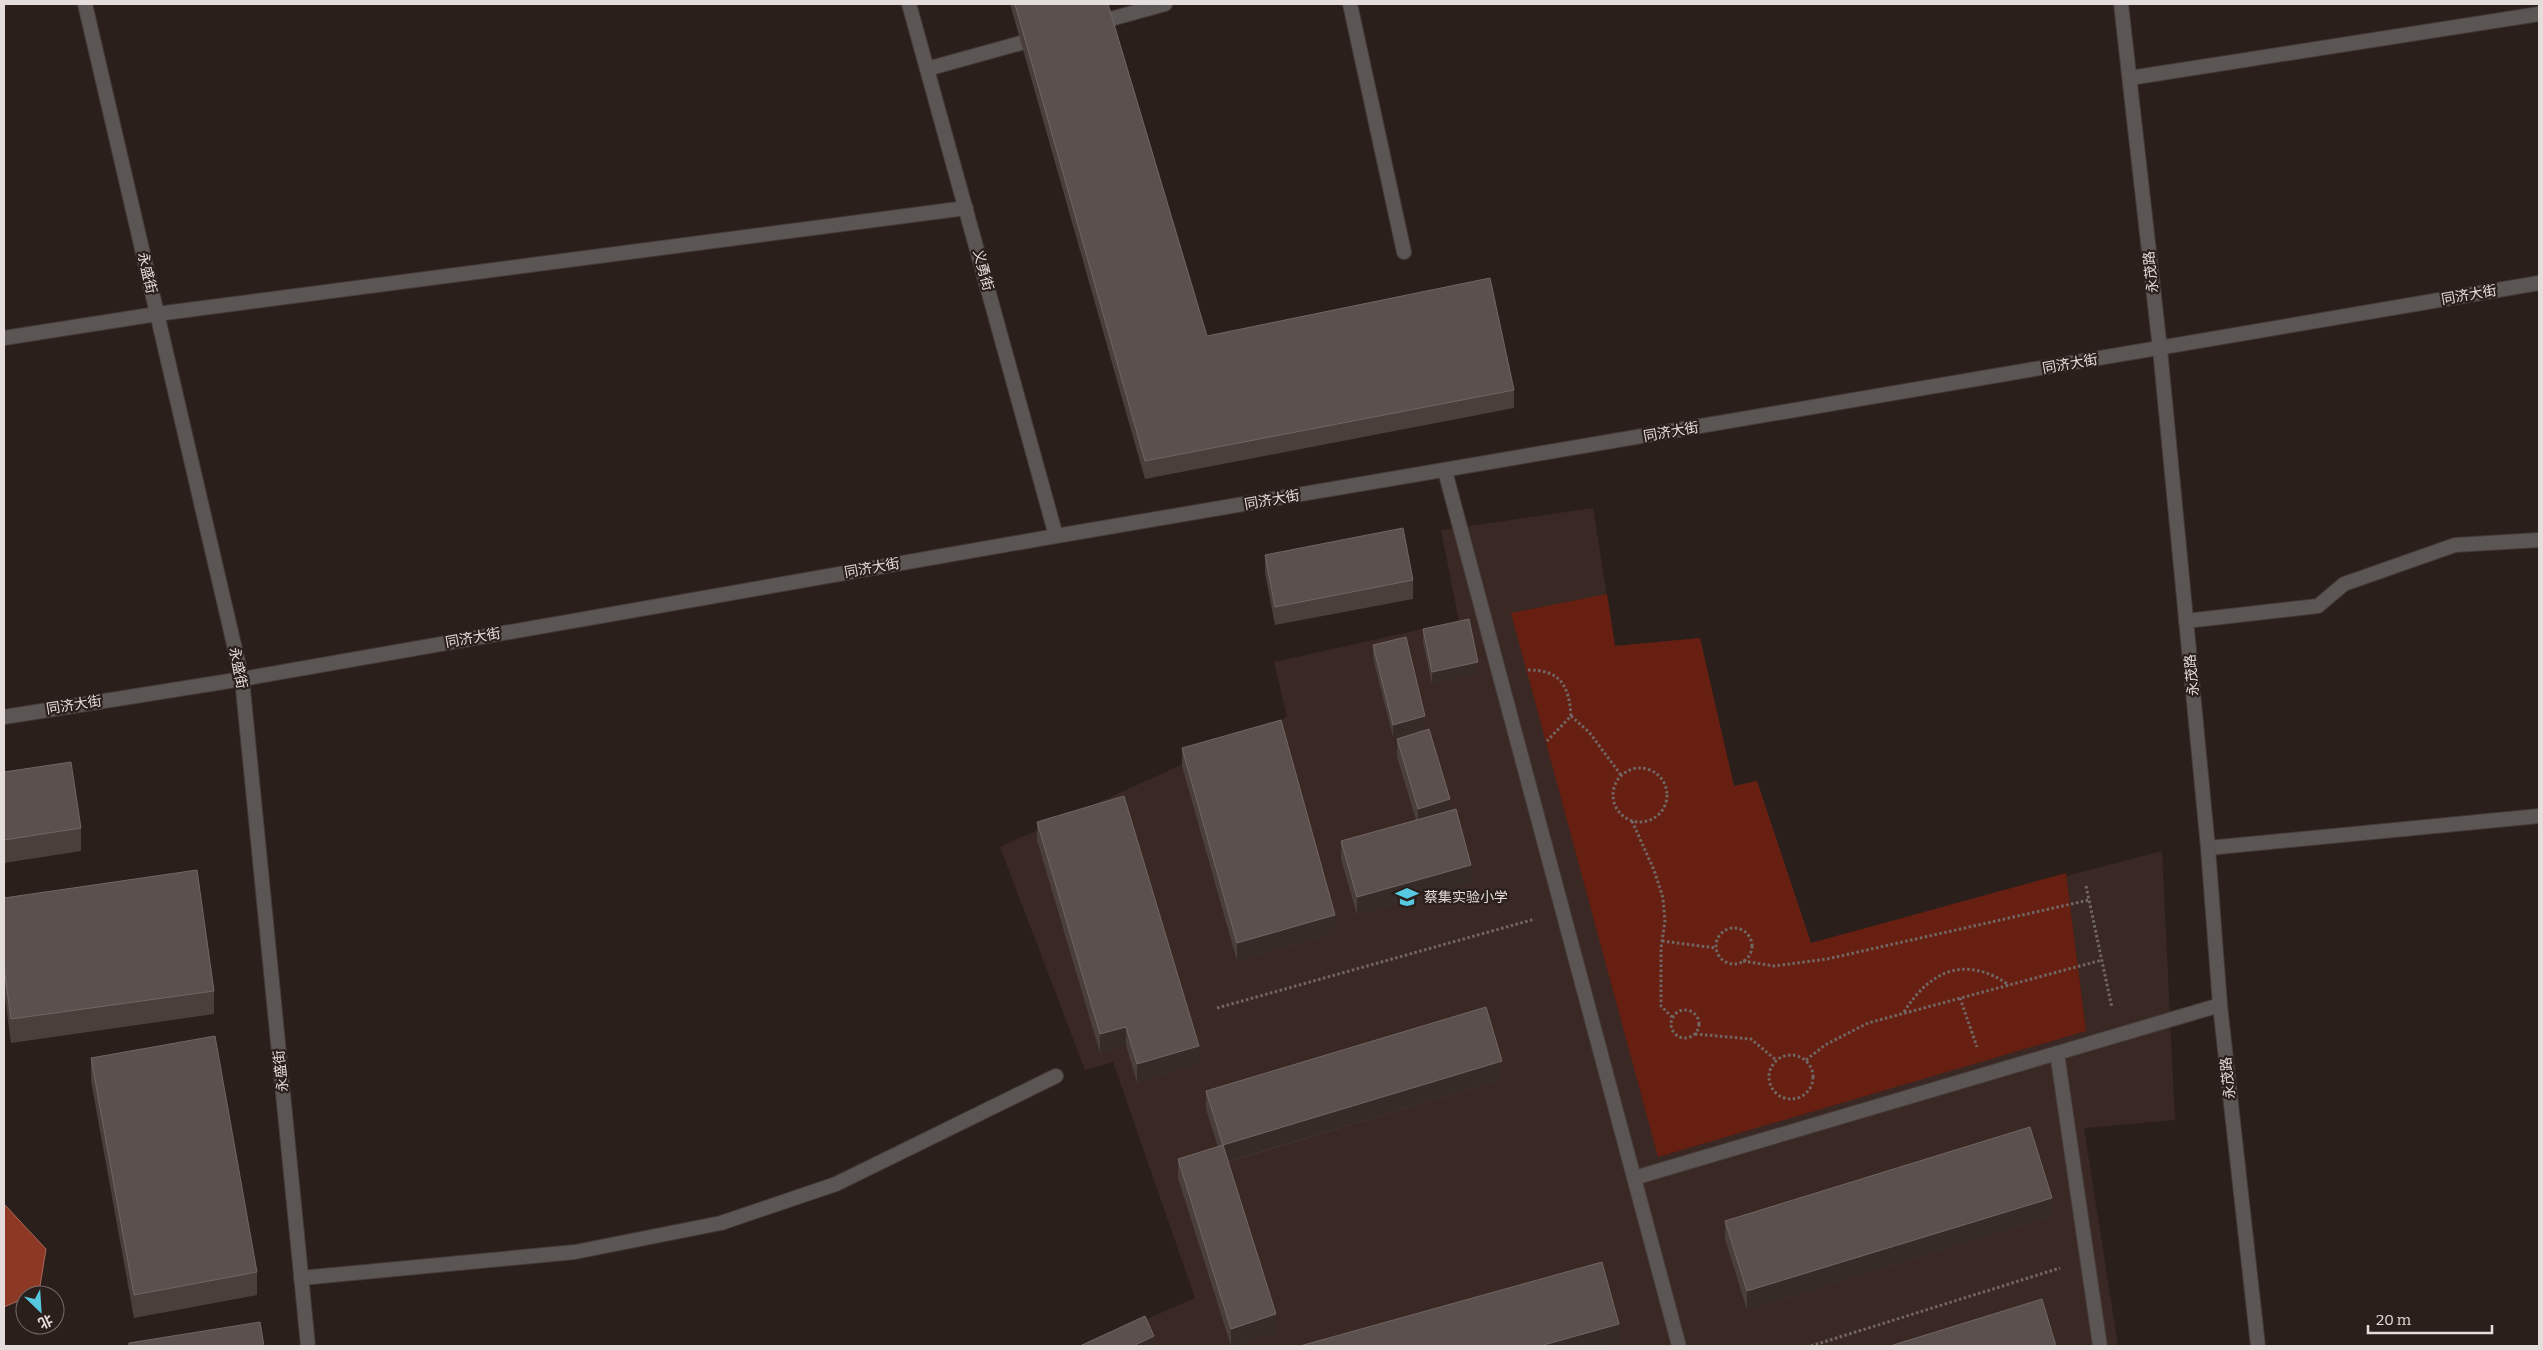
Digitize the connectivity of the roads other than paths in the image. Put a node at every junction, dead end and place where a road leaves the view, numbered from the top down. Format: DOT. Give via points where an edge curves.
graph roads {
  1 [pos="85,4"];
  2 [pos="909,4"];
  3 [pos="1165,4"];
  4 [pos="1350,4"];
  5 [pos="2121,4"];
  6 [pos="2539,14"];
  7 [pos="1079,27"];
  8 [pos="1051,35"];
  9 [pos="927,69"];
  10 [pos="2130,78"];
  11 [pos="966,208"];
  12 [pos="1404,252"];
  13 [pos="2539,283"];
  14 [pos="157,314"];
  15 [pos="4,338"];
  16 [pos="2160,349"];
  17 [pos="1445,471"];
  18 [pos="1056,536"];
  19 [pos="2539,540"];
  20 [pos="2186,621"];
  21 [pos="242,679"];
  22 [pos="4,716"];
  23 [pos="2539,816"];
  24 [pos="2208,848"];
  25 [pos="2220,1005"];
  26 [pos="2057,1053"];
  27 [pos="1056,1076"];
  28 [pos="1634,1178"];
  29 [pos="301,1278"];
  30 [pos="308,1346"];
  31 [pos="1679,1346"];
  32 [pos="2100,1346"];
  33 [pos="2258,1346"];
  1 -- 14 [label="street, 永盛街"];
  2 -- 9 [label="street, 义勇街"];
  3 -- 7 [label="street"];
  4 -- 12 [label="street"];
  5 -- 10 [label="street, 永茂路"];
  6 -- 10 [label="street"];
  8 -- 9 [label="street"];
  9 -- 11 [label="street, 义勇街"];
  10 -- 16 [label="street, 永茂路"];
  11 -- 14 [label="street"];
  11 -- 18 [label="street, 义勇街"];
  13 -- 16 [label="street, 同济大街"];
  14 -- 15 [label="street"];
  14 -- 21 [label="street, 永盛街"];
  16 -- 17 [label="street, 同济大街"];
  16 -- 20 [label="street, 永茂路"];
  17 -- 18 [label="street, 同济大街"];
  17 -- 28 [label="street"];
  18 -- 21 [label="street, 同济大街"];
  19 -- 20 [label="street" via="2455,545 2344,584 2318,606"];
  20 -- 24 [label="street, 永茂路"];
  21 -- 22 [label="street, 同济大街"];
  21 -- 29 [label="street, 永盛街"];
  23 -- 24 [label="street"];
  24 -- 25 [label="street, 永茂路"];
  25 -- 26 [label="street"];
  25 -- 33 [label="street, 永茂路"];
  26 -- 28 [label="street"];
  26 -- 32 [label="street"];
  27 -- 29 [label="street" via="836,1184 721,1223 575,1252"];
  28 -- 31 [label="street"];
  29 -- 30 [label="street, 永盛街"];
}
